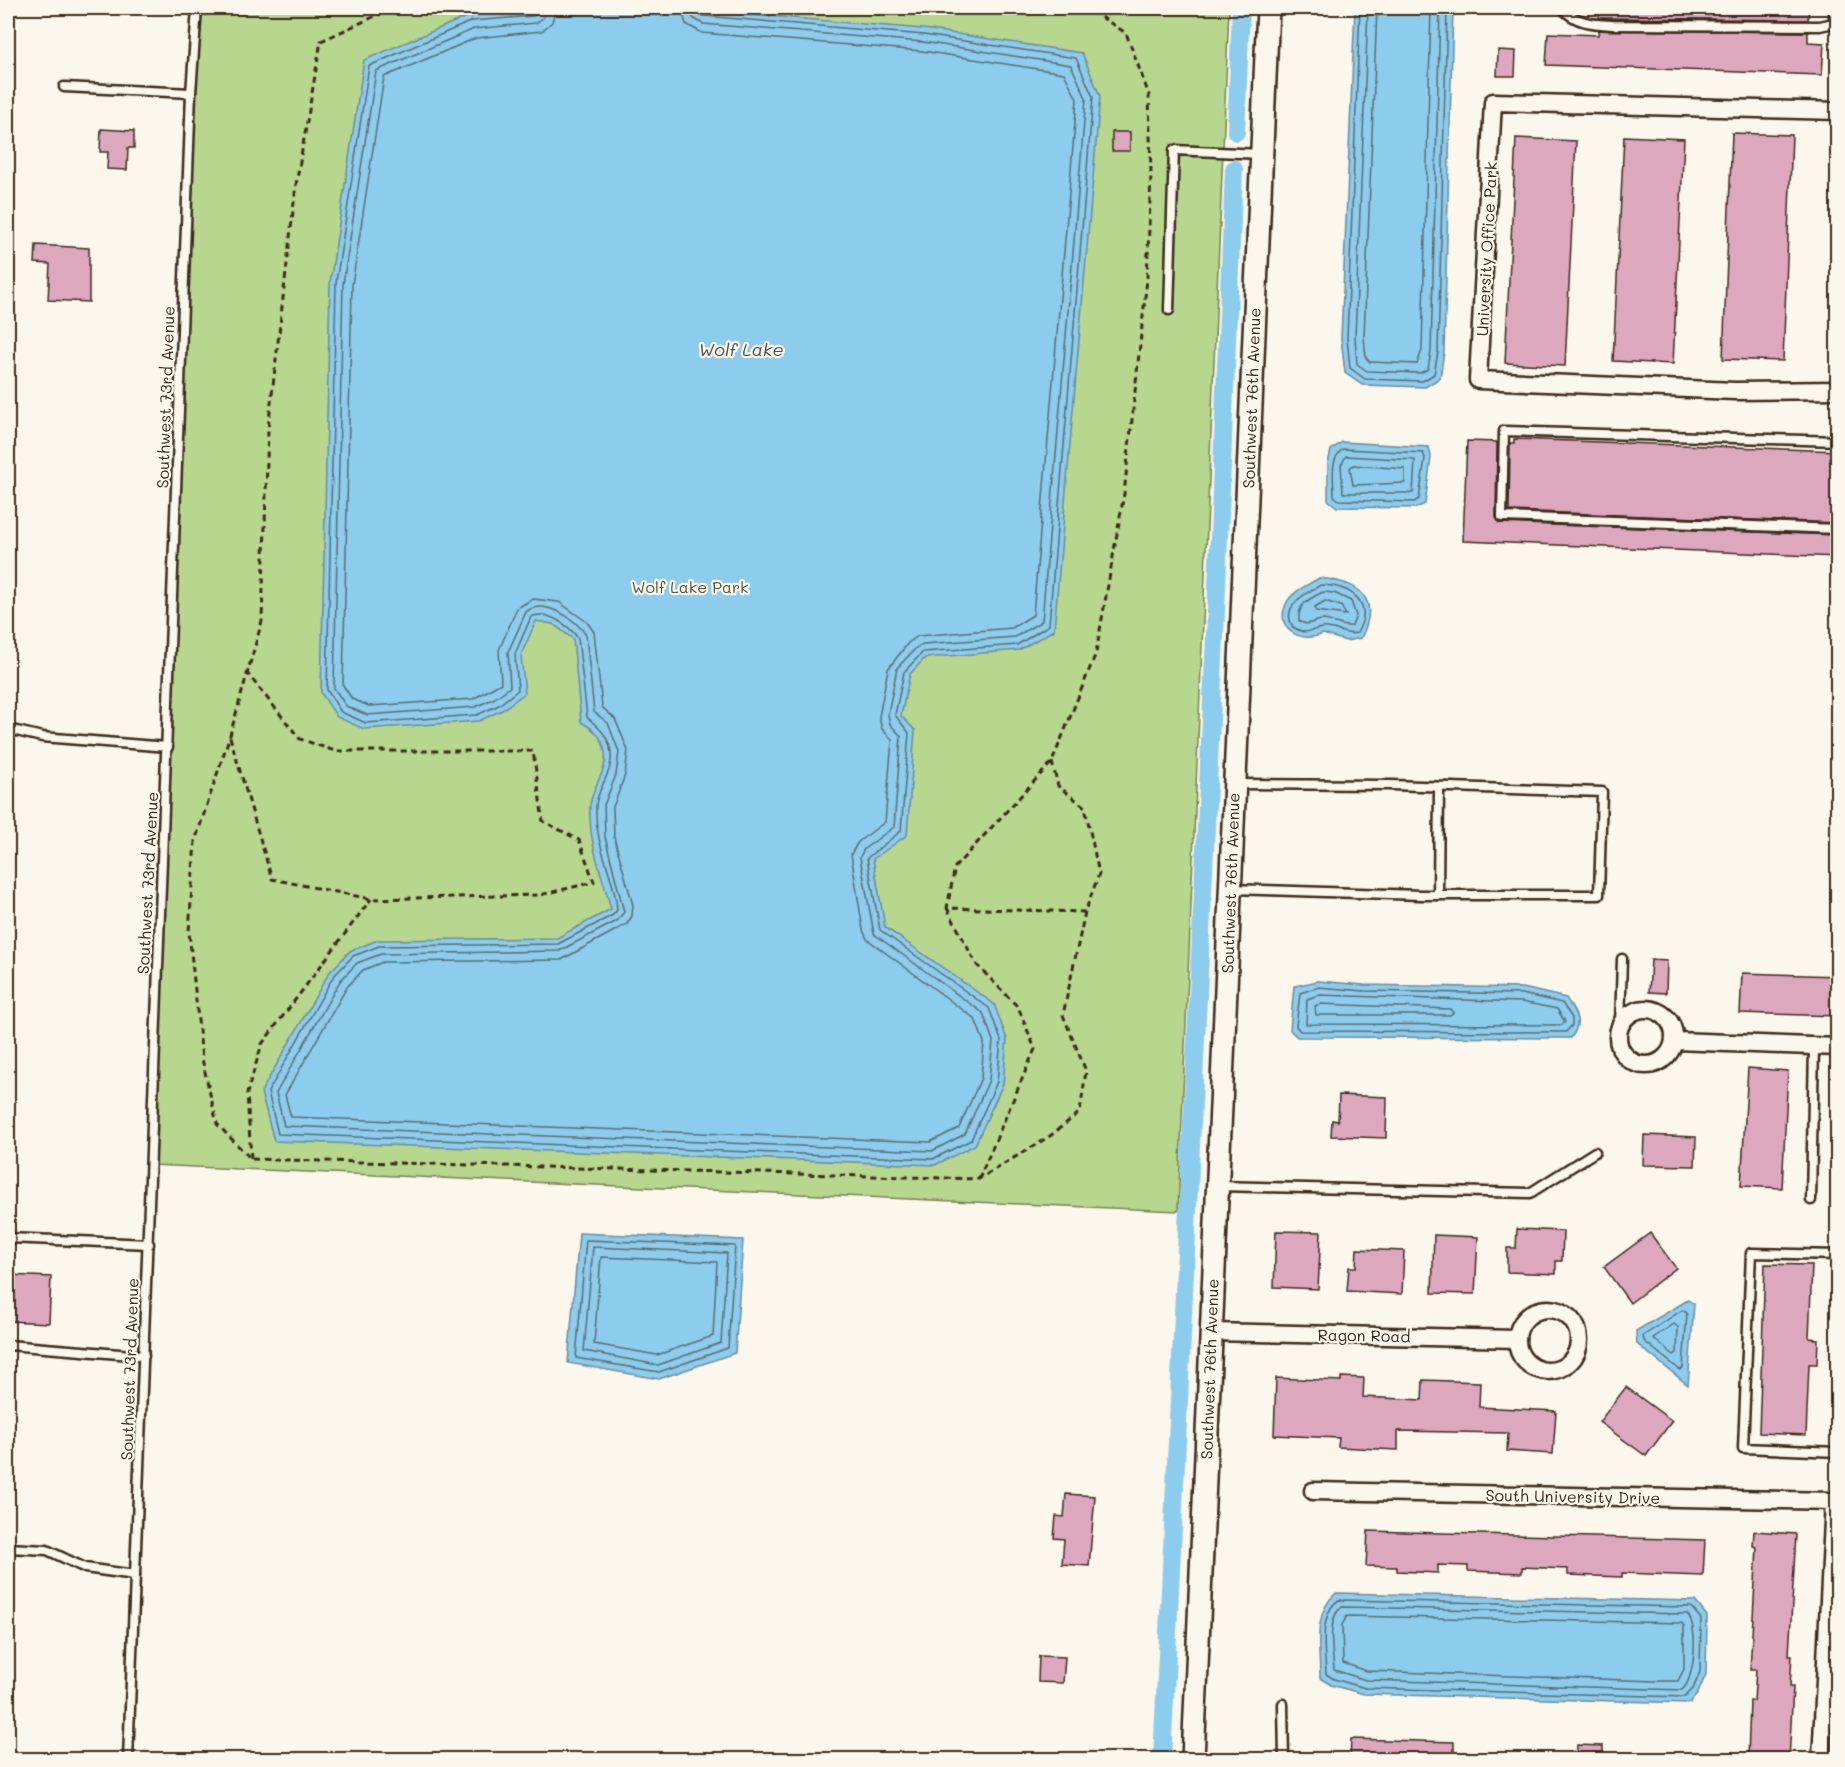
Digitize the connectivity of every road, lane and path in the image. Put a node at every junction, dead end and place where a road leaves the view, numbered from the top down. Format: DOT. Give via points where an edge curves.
graph roads {
  1 [pos="197,8"];
  2 [pos="393,8"];
  3 [pos="1087,8"];
  4 [pos="1268,8"];
  5 [pos="1563,8"];
  6 [pos="1834,8"];
  7 [pos="1836,22"];
  8 [pos="64,87"];
  9 [pos="191,93"];
  10 [pos="1838,111"];
  11 [pos="1262,154"];
  12 [pos="1169,310"];
  13 [pos="1838,390"];
  14 [pos="1838,441"];
  15 [pos="1838,529"];
  16 [pos="247,673"];
  17 [pos="8,729"];
  18 [pos="230,735"];
  19 [pos="168,747"];
  20 [pos="1052,762"];
  21 [pos="1234,784"];
  22 [pos="1439,787"];
  23 [pos="1230,889"];
  24 [pos="1438,894"];
  25 [pos="371,899"];
  26 [pos="947,908"];
  27 [pos="1085,912"];
  28 [pos="1622,959"];
  29 [pos="1620,1026"];
  30 [pos="1675,1041"];
  31 [pos="1814,1046"];
  32 [pos="1838,1047"];
  33 [pos="1595,1152"];
  34 [pos="251,1159"];
  35 [pos="979,1179"];
  36 [pos="1217,1186"];
  37 [pos="1810,1200"];
  38 [pos="8,1238"];
  39 [pos="149,1244"];
  40 [pos="1838,1255"];
  41 [pos="1211,1332"];
  42 [pos="1517,1339"];
  43 [pos="8,1346"];
  44 [pos="144,1356"];
  45 [pos="1838,1452"];
  46 [pos="1313,1491"];
  47 [pos="1835,1501"];
  48 [pos="8,1548"];
  49 [pos="135,1575"];
  50 [pos="1282,1704"];
  51 [pos="128,1760"];
  52 [pos="1193,1760"];
  53 [pos="1284,1760"];
  54 [pos="1821,1760"];
  1 -- 9 [label="lane, Southwest 73rd Avenue"];
  2 -- 16 [label="path" via="321,41 296,184 268,429 262,621"];
  3 -- 20 [label="path" via="1126,33 1149,95 1147,279 1124,494 1096,652"];
  4 -- 11 [label="street, Southwest 76th Avenue"];
  5 -- 7 [label="lane" via="1576,20 1612,25 1820,26"];
  6 -- 7 [label="lane"];
  8 -- 9 [label="lane"];
  9 -- 19 [label="lane, Southwest 73rd Avenue"];
  10 -- 13 [label="street, University Office Park" via="1493,102 1479,380 1735,391"];
  11 -- 12 [label="lane" via="1174,150"];
  11 -- 21 [label="street, Southwest 76th Avenue"];
  14 -- 15 [label="lane" via="1504,431 1502,517"];
  16 -- 18 [label="path"];
  16 -- 25 [label="path" via="300,739 335,751 533,751 543,821 579,840 594,882 540,895"];
  17 -- 19 [label="lane" via="42,737"];
  18 -- 25 [label="path" via="272,879"];
  18 -- 34 [label="path" via="195,841 189,932 202,1059 217,1124"];
  19 -- 39 [label="lane, Southwest 73rd Avenue"];
  20 -- 26 [label="path" via="955,867"];
  20 -- 27 [label="path" via="1058,786 1085,807 1099,874"];
  21 -- 22 [label="lane"];
  21 -- 23 [label="street, Southwest 76th Avenue"];
  22 -- 24 [label="lane"];
  22 -- 24 [label="lane" via="1602,792 1599,895"];
  23 -- 24 [label="lane"];
  23 -- 36 [label="street, Southwest 76th Avenue"];
  25 -- 34 [label="path" via="262,1044 247,1093"];
  26 -- 27 [label="path"];
  26 -- 35 [label="path" via="976,963 1018,1007 1035,1049"];
  27 -- 35 [label="path" via="1063,1015 1086,1071 1080,1112 1050,1136"];
  28 -- 29 [label="lane"];
  29 -- 30 [label="street" via="1633,1012 1659,1012 1671,1024"];
  29 -- 30 [label="street" via="1619,1045 1623,1054 1639,1065 1658,1064"];
  30 -- 31 [label="street"];
  31 -- 32 [label="street"];
  31 -- 37 [label="lane"];
  33 -- 36 [label="lane" via="1530,1193"];
  34 -- 35 [label="path"];
  36 -- 41 [label="street, Southwest 76th Avenue"];
  38 -- 39 [label="lane"];
  39 -- 44 [label="lane, Southwest 73rd Avenue"];
  40 -- 45 [label="lane" via="1751,1253 1743,1448"];
  41 -- 42 [label="street, Ragon Road"];
  41 -- 52 [label="street, Southwest 76th Avenue"];
  43 -- 44 [label="lane"];
  44 -- 49 [label="lane, Southwest 73rd Avenue"];
  46 -- 47 [label="street, South University Drive"];
  47 -- 54 [label="street, South University Drive"];
  48 -- 49 [label="lane" via="47,1550 85,1568"];
  49 -- 51 [label="lane, Southwest 73rd Avenue"];
  50 -- 53 [label="lane"];
}
